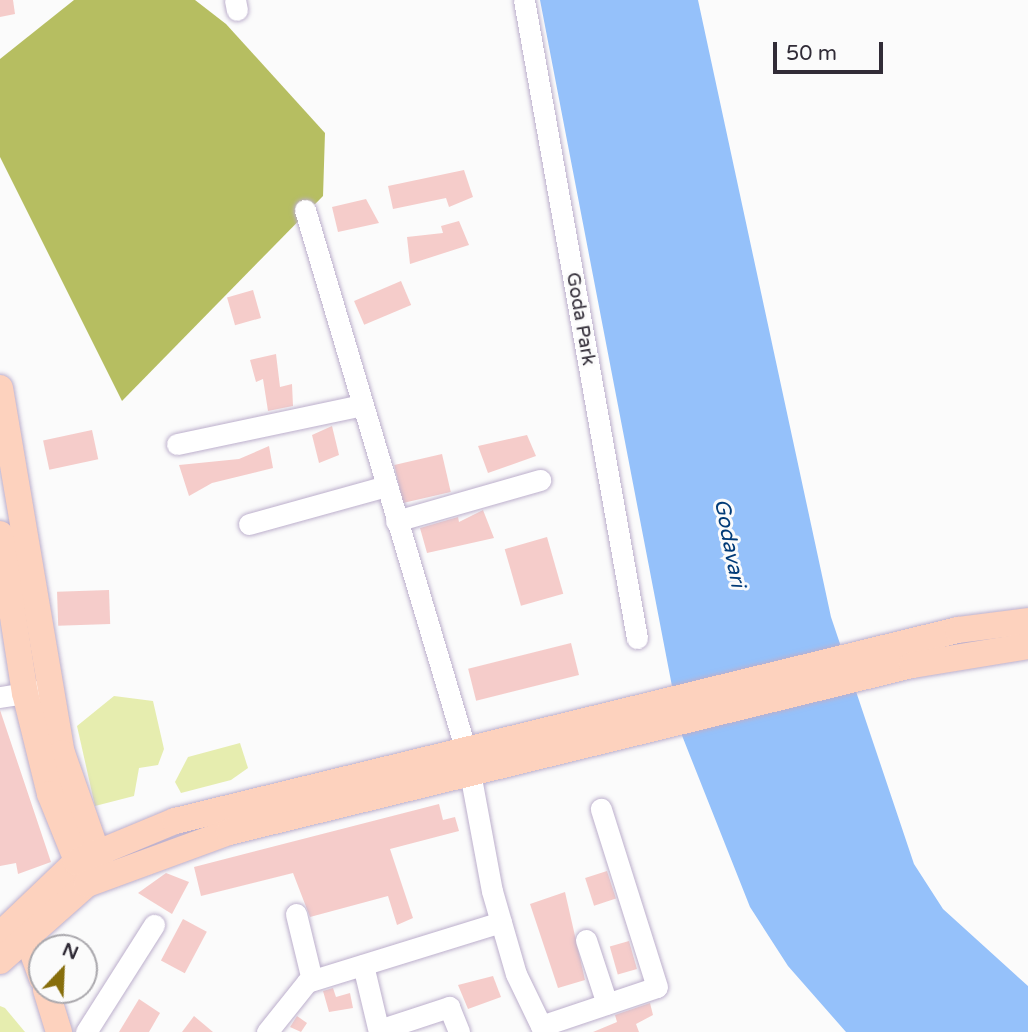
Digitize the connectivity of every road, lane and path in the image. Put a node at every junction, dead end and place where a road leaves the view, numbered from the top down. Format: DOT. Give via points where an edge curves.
graph roads {
  1 [pos="524,0"];
  2 [pos="305,210"];
  3 [pos="0,388"];
  4 [pos="362,405"];
  5 [pos="177,444"];
  6 [pos="540,480"];
  7 [pos="386,486"];
  8 [pos="396,521"];
  9 [pos="249,524"];
  10 [pos="0,534"];
  11 [pos="1028,621"];
  12 [pos="637,638"];
  13 [pos="1028,646"];
  14 [pos="51,689"];
  15 [pos="12,695"];
  16 [pos="635,723"];
  17 [pos="468,761"];
  18 [pos="601,809"];
  19 [pos="91,869"];
  20 [pos="296,914"];
  21 [pos="501,922"];
  22 [pos="153,925"];
  23 [pos="25,928"];
  24 [pos="0,935"];
  25 [pos="28,937"];
  26 [pos="586,940"];
  27 [pos="0,961"];
  28 [pos="363,965"];
  29 [pos="312,980"];
  30 [pos="50,1004"];
  31 [pos="607,1004"];
  32 [pos="542,1029"];
  33 [pos="379,1031"];
  34 [pos="59,1032"];
  35 [pos="86,1032"];
  36 [pos="267,1032"];
  37 [pos="459,1032"];
  1 -- 12 [label="street, Goda Park"];
  2 -- 4 [label="street"];
  3 -- 14 [label="main road"];
  4 -- 5 [label="street"];
  4 -- 7 [label="street"];
  6 -- 8 [label="street"];
  7 -- 8 [label="street"];
  7 -- 9 [label="street"];
  8 -- 17 [label="street"];
  10 -- 15 [label="main road"];
  11 -- 16 [label="main road" via="958,630"];
  13 -- 16 [label="main road" via="912,665"];
  14 -- 15 [label="street"];
  14 -- 19 [label="main road"];
  15 -- 19 [label="main road" via="50,794"];
  16 -- 17 [label="main road"];
  17 -- 19 [label="main road" via="175,821"];
  17 -- 21 [label="street"];
  18 -- 31 [label="street" via="657,987"];
  19 -- 23 [label="main road"];
  20 -- 29 [label="street"];
  21 -- 28 [label="street"];
  21 -- 32 [label="street"];
  22 -- 35 [label="street"];
  23 -- 24 [label="main road"];
  23 -- 25 [label="main road"];
  23 -- 27 [label="main road"];
  26 -- 31 [label="street"];
  28 -- 29 [label="street"];
  28 -- 33 [label="street"];
  29 -- 36 [label="street"];
  30 -- 34 [label="main road"];
  31 -- 32 [label="street"];
  33 -- 37 [label="street" via="449,1007"];
}
